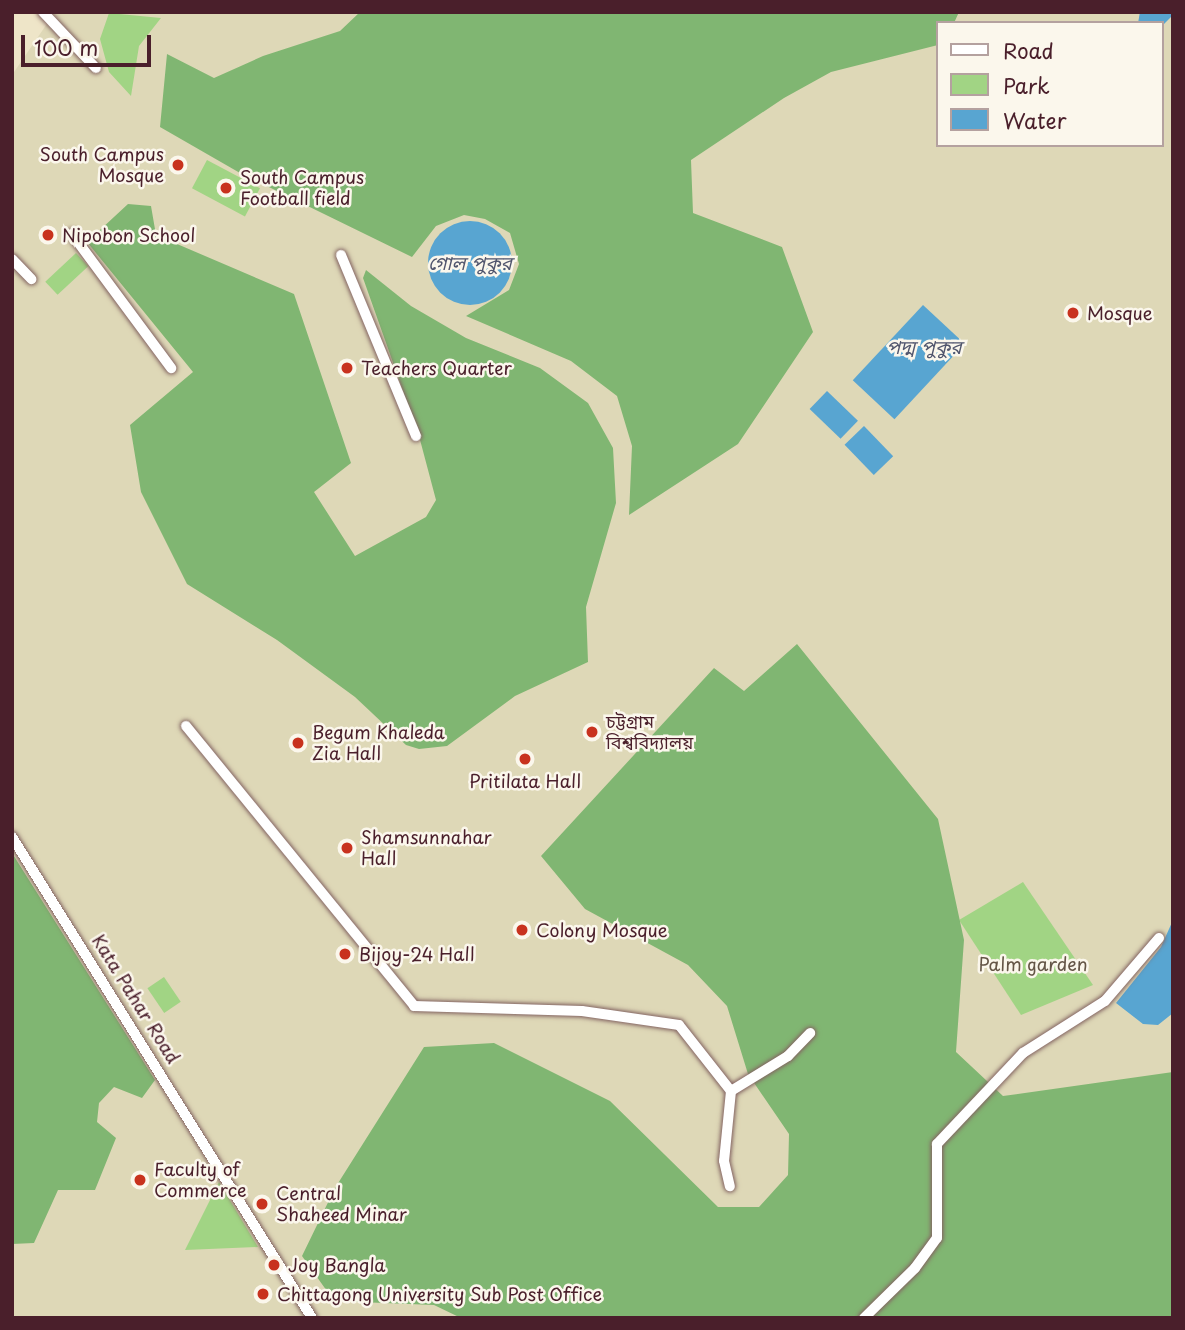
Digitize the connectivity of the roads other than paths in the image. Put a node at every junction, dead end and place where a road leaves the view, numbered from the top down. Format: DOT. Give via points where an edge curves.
graph roads {
  1 [pos="43,12"];
  2 [pos="96,68"];
  3 [pos="72,233"];
  4 [pos="341,255"];
  5 [pos="12,259"];
  6 [pos="31,279"];
  7 [pos="171,368"];
  8 [pos="416,436"];
  9 [pos="186,726"];
  10 [pos="12,836"];
  11 [pos="1159,938"];
  12 [pos="810,1033"];
  13 [pos="731,1091"];
  14 [pos="730,1186"];
  15 [pos="312,1318"];
  16 [pos="864,1318"];
  1 -- 2 [label="street"];
  3 -- 7 [label="street"];
  4 -- 8 [label="street"];
  5 -- 6 [label="street"];
  9 -- 13 [label="street" via="414,1006 582,1011 680,1025"];
  10 -- 15 [label="street, Kata Pahar Road"];
  11 -- 16 [label="street" via="1105,1001 1023,1053 937,1144 937,1238 915,1268"];
  12 -- 13 [label="street" via="788,1056"];
  13 -- 14 [label="street" via="724,1161"];
}
